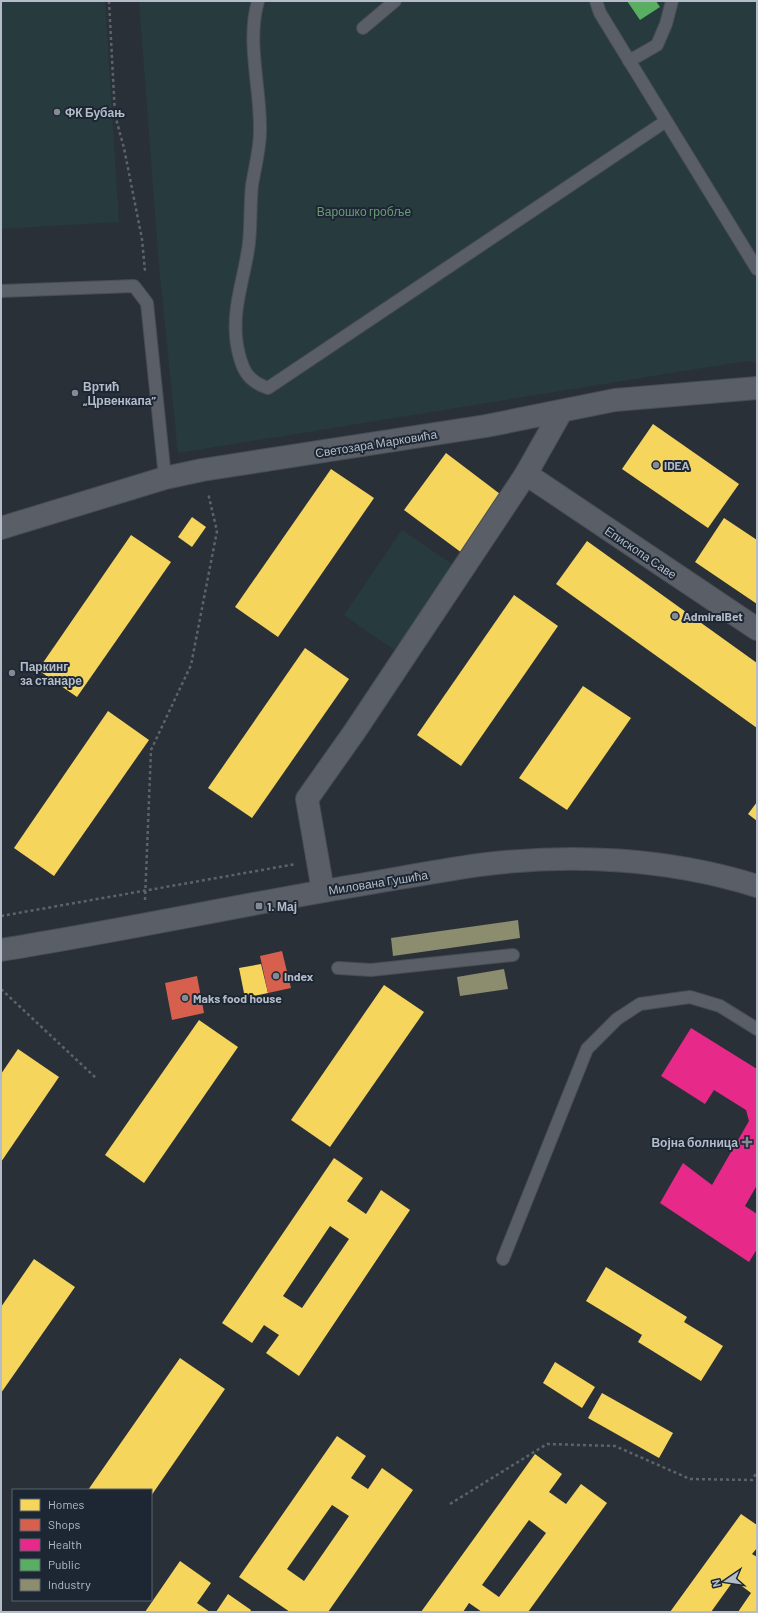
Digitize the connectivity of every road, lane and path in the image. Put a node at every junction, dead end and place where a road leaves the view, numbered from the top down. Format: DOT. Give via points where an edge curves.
graph roads {
  1 [pos="109,1"];
  2 [pos="258,1"];
  3 [pos="394,1"];
  4 [pos="596,1"];
  5 [pos="672,1"];
  6 [pos="363,28"];
  7 [pos="629,61"];
  8 [pos="666,121"];
  9 [pos="757,269"];
  10 [pos="1,291"];
  11 [pos="147,303"];
  12 [pos="757,388"];
  13 [pos="561,412"];
  14 [pos="202,470"];
  15 [pos="526,474"];
  16 [pos="165,478"];
  17 [pos="1,528"];
  18 [pos="757,629"];
  19 [pos="318,860"];
  20 [pos="757,886"];
  21 [pos="323,891"];
  22 [pos="146,892"];
  23 [pos="1,916"];
  24 [pos="144,924"];
  25 [pos="1,950"];
  26 [pos="513,955"];
  27 [pos="338,968"];
  28 [pos="1,990"];
  29 [pos="757,1029"];
  30 [pos="97,1079"];
  31 [pos="503,1259"];
  32 [pos="757,1472"];
  33 [pos="450,1504"];
  1 -- 11 [label="path" via="115,115 142,239"];
  2 -- 8 [label="lane" via="253,16 260,131 252,186 249,243 236,303 237,344 246,374 257,384 268,388"];
  3 -- 6 [label="lane"];
  4 -- 7 [label="lane" via="600,14"];
  5 -- 7 [label="lane" via="657,45"];
  7 -- 8 [label="lane"];
  8 -- 9 [label="lane"];
  10 -- 11 [label="lane" via="134,286"];
  11 -- 16 [label="lane"];
  12 -- 13 [label="street, Светозара Марковића" via="615,400"];
  13 -- 14 [label="street, Светозара Марковића"];
  13 -- 15 [label="street"];
  14 -- 16 [label="street, Светозара Марковића"];
  14 -- 22 [label="path" via="217,532 191,665 151,750"];
  15 -- 18 [label="street, Епископа Саве"];
  15 -- 19 [label="street" via="307,799"];
  16 -- 17 [label="street, Светозара Марковића"];
  19 -- 21 [label="street"];
  19 -- 22 [label="path"];
  20 -- 21 [label="street, Милована Гушића" via="702,872 652,864 589,859 479,865"];
  21 -- 24 [label="street, Милована Гушића"];
  22 -- 23 [label="path"];
  22 -- 24 [label="path"];
  24 -- 25 [label="street, Милована Гушића"];
  26 -- 27 [label="lane" via="371,970"];
  28 -- 30 [label="path"];
  29 -- 31 [label="lane" via="720,1006 690,997 640,1004 617,1019 587,1049"];
  32 -- 33 [label="path" via="752,1480 690,1479 614,1446 547,1444"];
}
